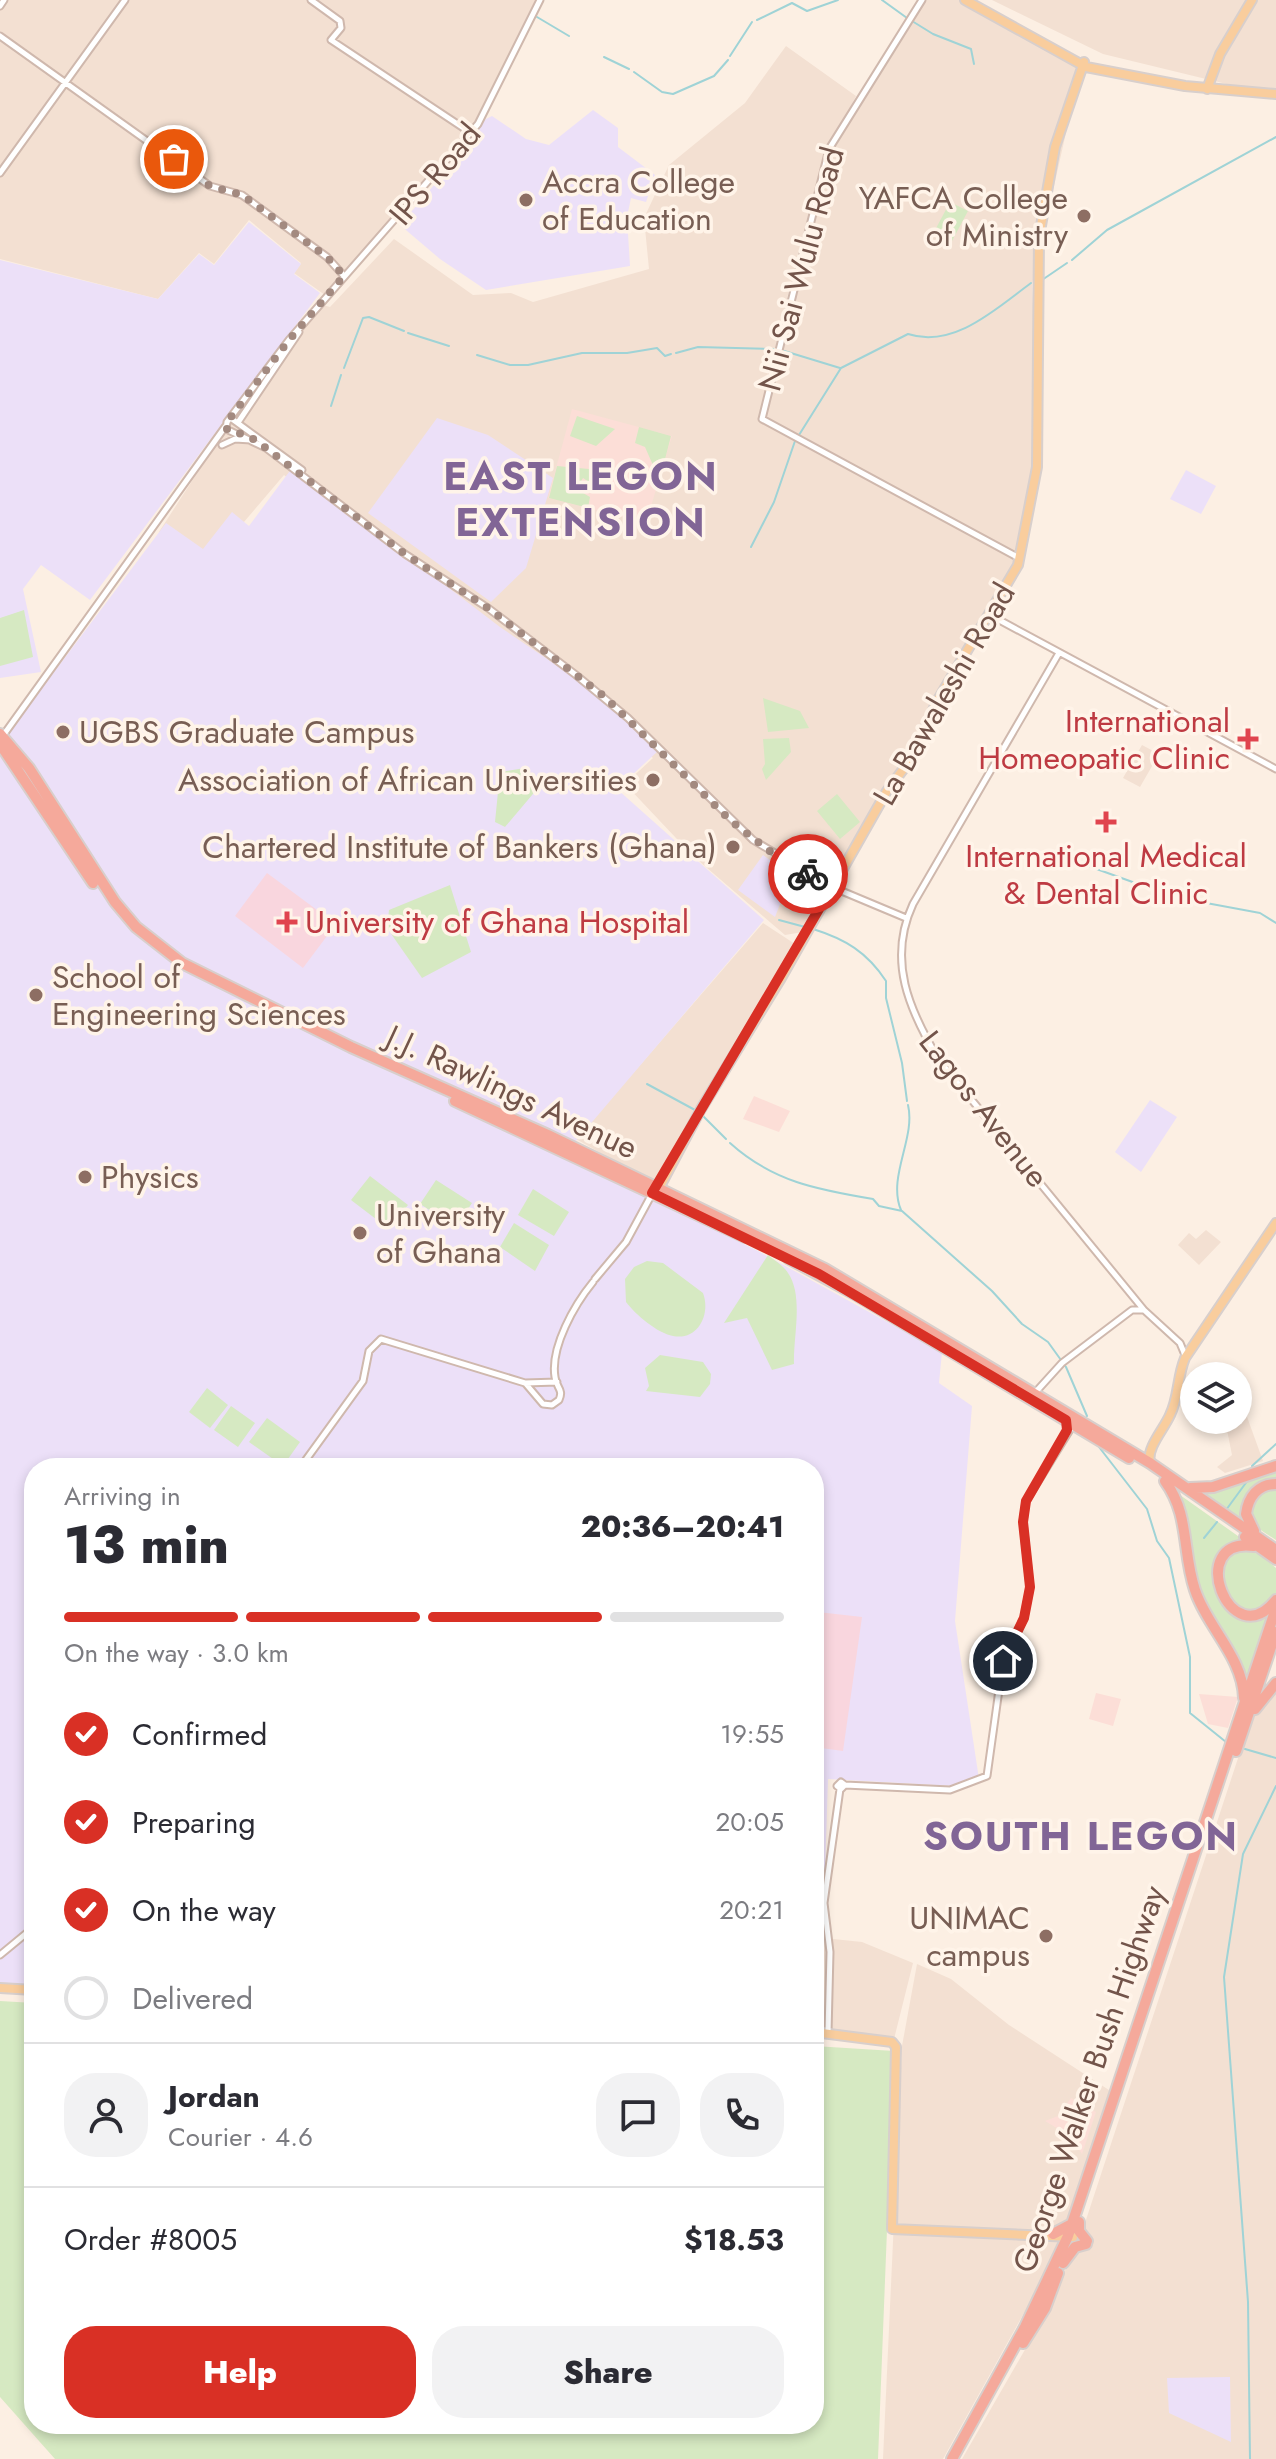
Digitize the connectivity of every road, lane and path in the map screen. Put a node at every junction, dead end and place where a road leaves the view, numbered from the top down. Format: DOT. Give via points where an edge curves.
graph roads {
  1 [pos="4,0"];
  2 [pos="125,0"];
  3 [pos="311,0"];
  4 [pos="540,0"];
  5 [pos="922,0"];
  6 [pos="965,0"];
  7 [pos="974,0"];
  8 [pos="1252,0"];
  9 [pos="0,6"];
  10 [pos="0,36"];
  11 [pos="1068,57"];
  12 [pos="1087,65"];
  13 [pos="1080,77"];
  14 [pos="64,82"];
  15 [pos="1207,87"];
  16 [pos="1276,94"];
  17 [pos="471,133"];
  18 [pos="0,173"];
  19 [pos="344,276"];
  20 [pos="301,327"];
  21 [pos="248,403"];
  22 [pos="232,419"];
  23 [pos="240,422"];
  24 [pos="226,427"];
  25 [pos="252,432"];
  26 [pos="235,433"];
  27 [pos="254,440"];
  28 [pos="222,445"];
  29 [pos="340,501"];
  30 [pos="1020,559"];
  31 [pos="991,616"];
  32 [pos="1050,647"];
  33 [pos="1058,652"];
  34 [pos="1066,657"];
  35 [pos="1052,661"];
  36 [pos="1,736"];
  37 [pos="1276,769"];
  38 [pos="832,887"];
  39 [pos="906,918"];
  40 [pos="656,1190"];
  41 [pos="1276,1223"];
  42 [pos="1134,1298"];
  43 [pos="1132,1310"];
  44 [pos="1144,1310"];
  45 [pos="1194,1342"];
  46 [pos="1180,1343"];
  47 [pos="1185,1358"];
  48 [pos="555,1372"];
  49 [pos="545,1381"];
  50 [pos="557,1382"];
  51 [pos="525,1383"];
  52 [pos="1032,1395"];
  53 [pos="536,1396"];
  54 [pos="1069,1425"];
  55 [pos="307,1458"];
  56 [pos="1150,1463"];
  57 [pos="1276,1466"];
  58 [pos="1165,1481"];
  59 [pos="1276,1484"];
  60 [pos="1183,1486"];
  61 [pos="1259,1543"];
  62 [pos="1276,1550"];
  63 [pos="1276,1559"];
  64 [pos="1276,1600"];
  65 [pos="1276,1608"];
  66 [pos="1276,1632"];
  67 [pos="1276,1683"];
  68 [pos="1244,1703"];
  69 [pos="1244,1728"];
  70 [pos="24,1935"];
  71 [pos="0,1955"];
  72 [pos="0,1988"];
  73 [pos="24,1989"];
  74 [pos="824,2033"];
  75 [pos="828,2033"];
  76 [pos="1077,2220"];
  77 [pos="1054,2236"];
  78 [pos="1070,2238"];
  79 [pos="1060,2262"];
  80 [pos="952,2459"];
  81 [pos="958,2459"];
  1 -- 9 [label="street"];
  2 -- 14 [label="street"];
  3 -- 17 [label="street" via="340,21 331,40"];
  4 -- 17 [label="street, IPS Road"];
  5 -- 30 [label="street, Nii Sai Wulu Road" via="829,149 762,419"];
  6 -- 11 [label="main road"];
  7 -- 12 [label="main road"];
  8 -- 15 [label="main road" via="1233,28"];
  10 -- 14 [label="street"];
  11 -- 12 [label="main road"];
  11 -- 13 [label="main road"];
  12 -- 13 [label="main road"];
  12 -- 15 [label="main road"];
  13 -- 30 [label="main road, La Bawaleshi Road" via="1042,208 1036,274 1037,467"];
  14 -- 18 [label="street"];
  14 -- 19 [label="street" via="210,186 242,195 327,257"];
  15 -- 16 [label="main road"];
  17 -- 19 [label="street, IPS Road"];
  19 -- 20 [label="street, IPS Road"];
  20 -- 21 [label="street, IPS Road"];
  20 -- 22 [label="street, IPS Road"];
  21 -- 23 [label="street, IPS Road"];
  21 -- 25 [label="street" via="246,419"];
  22 -- 23 [label="street"];
  22 -- 24 [label="street, IPS Road"];
  23 -- 25 [label="street"];
  23 -- 26 [label="street, IPS Road"];
  24 -- 26 [label="street"];
  24 -- 36 [label="street"];
  25 -- 29 [label="street"];
  26 -- 27 [label="street"];
  27 -- 28 [label="street"];
  27 -- 29 [label="street"];
  29 -- 38 [label="street" via="605,697 753,840"];
  30 -- 31 [label="main road, La Bawaleshi Road"];
  31 -- 32 [label="street"];
  31 -- 38 [label="main road, La Bawaleshi Road"];
  32 -- 33 [label="street"];
  32 -- 35 [label="street"];
  33 -- 34 [label="street"];
  33 -- 35 [label="street, Lagos Avenue"];
  34 -- 35 [label="street"];
  34 -- 37 [label="street"];
  35 -- 39 [label="street, Lagos Avenue"];
  36 -- 40 [label="highway, J.J. Rawlings Avenue" via="94,885 159,955 201,982"];
  38 -- 39 [label="street"];
  38 -- 40 [label="main road, La Bawaleshi Road"];
  39 -- 42 [label="street, Lagos Avenue" via="900,954 903,982 927,1041"];
  40 -- 48 [label="street" via="625,1243 568,1318"];
  40 -- 52 [label="highway, J.J. Rawlings Avenue" via="825,1269"];
  41 -- 45 [label="main road"];
  42 -- 43 [label="street"];
  42 -- 44 [label="street, Lagos Avenue"];
  43 -- 44 [label="street"];
  43 -- 52 [label="street" via="1064,1361"];
  44 -- 46 [label="street, Lagos Avenue"];
  45 -- 46 [label="street"];
  45 -- 47 [label="main road"];
  46 -- 47 [label="street, Lagos Avenue"];
  47 -- 56 [label="main road" via="1174,1406 1150,1451"];
  48 -- 49 [label="street"];
  48 -- 50 [label="street"];
  49 -- 50 [label="street"];
  49 -- 51 [label="street"];
  49 -- 53 [label="street"];
  50 -- 53 [label="street" via="562,1394 556,1404 543,1404"];
  51 -- 53 [label="street"];
  51 -- 55 [label="street" via="381,1339 369,1351 363,1381"];
  52 -- 54 [label="highway, J.J. Rawlings Avenue"];
  52 -- 56 [label="highway, J.J. Rawlings Avenue"];
  54 -- 58 [label="highway, J.J. Rawlings Avenue"];
  54 -- 75 [label="street" via="1026,1501 1030,1587 1024,1618 1003,1661 987,1776 950,1790 842,1787 824,1903 830,1952"];
  56 -- 60 [label="highway, J.J. Rawlings Avenue"];
  57 -- 60 [label="highway" via="1213,1487"];
  58 -- 61 [label="highway, J.J. Rawlings Avenue"];
  58 -- 68 [label="highway" via="1182,1511 1194,1589 1240,1675"];
  59 -- 61 [label="highway" via="1260,1488 1247,1509"];
  60 -- 61 [label="highway, J.J. Rawlings Avenue"];
  61 -- 62 [label="highway, J.J. Rawlings Avenue"];
  61 -- 63 [label="highway, J.J. Rawlings Avenue"];
  61 -- 64 [label="highway" via="1240,1546 1224,1557 1218,1569 1221,1593 1244,1614 1259,1614"];
  65 -- 68 [label="highway, George Walker Bush Highway"];
  66 -- 69 [label="highway"];
  67 -- 69 [label="highway"];
  68 -- 76 [label="highway, George Walker Bush Highway" via="1084,2182"];
  69 -- 76 [label="highway, George Walker Bush Highway"];
  70 -- 71 [label="street"];
  72 -- 73 [label="main road"];
  74 -- 75 [label="main road"];
  75 -- 77 [label="main road" via="892,2042 896,2047 891,2227"];
  76 -- 77 [label="highway"];
  76 -- 78 [label="highway, George Walker Bush Highway"];
  76 -- 79 [label="highway" via="1086,2243"];
  77 -- 78 [label="main road"];
  77 -- 79 [label="highway"];
  78 -- 79 [label="highway, George Walker Bush Highway"];
  79 -- 80 [label="highway, George Walker Bush Highway"];
  79 -- 81 [label="highway" via="1045,2308"];
}
